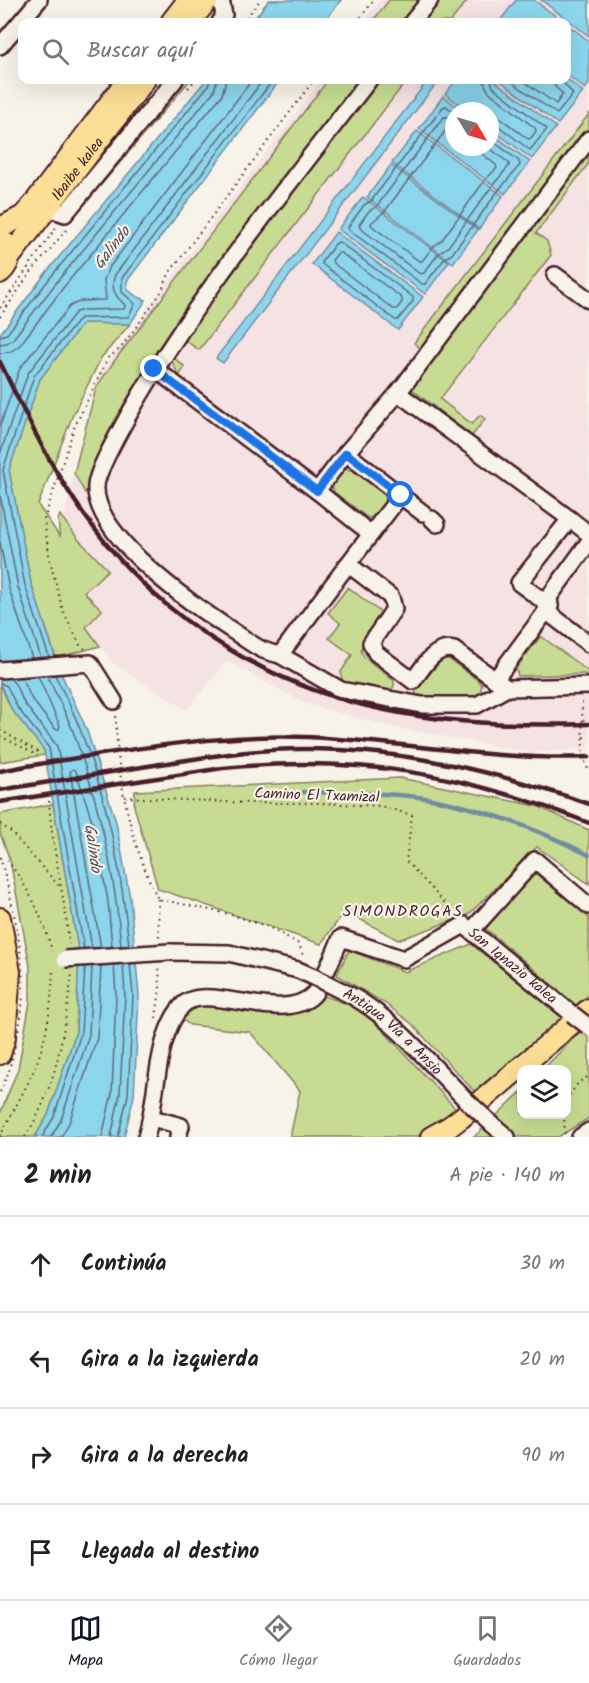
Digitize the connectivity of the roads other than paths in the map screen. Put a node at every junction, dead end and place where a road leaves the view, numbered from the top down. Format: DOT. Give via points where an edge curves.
graph roads {
  1 [pos="39,0"];
  2 [pos="188,0"];
  3 [pos="199,0"];
  4 [pos="208,0"];
  5 [pos="221,0"];
  6 [pos="430,0"];
  7 [pos="24,18"];
  8 [pos="174,18"];
  9 [pos="185,18"];
  10 [pos="193,18"];
  11 [pos="222,18"];
  12 [pos="415,18"];
  13 [pos="18,25"];
  14 [pos="0,46"];
  15 [pos="124,84"];
  16 [pos="142,84"];
  17 [pos="172,84"];
  18 [pos="366,84"];
  19 [pos="589,139"];
  20 [pos="61,213"];
  21 [pos="0,228"];
  22 [pos="0,236"];
  23 [pos="5,265"];
  24 [pos="555,275"];
  25 [pos="589,300"];
  26 [pos="154,369"];
  27 [pos="398,393"];
  28 [pos="346,453"];
  29 [pos="317,491"];
  30 [pos="401,495"];
  31 [pos="431,518"];
  32 [pos="570,519"];
  33 [pos="371,534"];
  34 [pos="589,534"];
  35 [pos="589,542"];
  36 [pos="348,564"];
  37 [pos="548,609"];
  38 [pos="589,644"];
  39 [pos="280,655"];
  40 [pos="0,670"];
  41 [pos="404,674"];
  42 [pos="501,684"];
  43 [pos="589,686"];
  44 [pos="399,700"];
  45 [pos="114,701"];
  46 [pos="589,906"];
  47 [pos="0,918"];
  48 [pos="468,927"];
  49 [pos="60,959"];
  50 [pos="314,985"];
  51 [pos="583,1012"];
  52 [pos="589,1027"];
  53 [pos="561,1036"];
  54 [pos="5,1062"];
  55 [pos="535,1065"];
  56 [pos="517,1083"];
  57 [pos="152,1118"];
  58 [pos="589,1131"];
  59 [pos="146,1137"];
  60 [pos="178,1137"];
  61 [pos="431,1137"];
  62 [pos="458,1137"];
  63 [pos="507,1137"];
  64 [pos="580,1137"];
  1 -- 7 [label="street"];
  2 -- 8 [label="main road"];
  3 -- 9 [label="street"];
  4 -- 10 [label="main road"];
  5 -- 11 [label="street"];
  6 -- 12 [label="street"];
  13 -- 14 [label="street"];
  15 -- 21 [label="main road, Ibaibe kalea" via="32,206 23,216"];
  16 -- 23 [label="main road, Ibaibe kalea"];
  17 -- 20 [label="street"];
  18 -- 26 [label="street"];
  19 -- 27 [label="street"];
  22 -- 23 [label="main road" via="8,244"];
  24 -- 25 [label="street"];
  26 -- 29 [label="street"];
  26 -- 39 [label="street" via="96,484 98,503 111,527 148,568 204,612 262,650"];
  27 -- 28 [label="street"];
  27 -- 32 [label="street"];
  28 -- 29 [label="street"];
  28 -- 30 [label="street"];
  29 -- 33 [label="street"];
  30 -- 31 [label="street"];
  30 -- 33 [label="street"];
  32 -- 34 [label="street"];
  32 -- 37 [label="street" via="519,583"];
  33 -- 36 [label="street"];
  35 -- 37 [label="street" via="549,597"];
  36 -- 39 [label="street"];
  36 -- 41 [label="street" via="391,597 394,609 371,643 376,652"];
  37 -- 38 [label="street"];
  37 -- 42 [label="street"];
  39 -- 44 [label="street" via="341,690"];
  40 -- 45 [label="street" via="90,663"];
  41 -- 42 [label="street" via="413,681 435,654 449,649"];
  41 -- 44 [label="street"];
  42 -- 43 [label="street"];
  42 -- 44 [label="street" via="477,705 422,705"];
  46 -- 48 [label="street" via="535,860"];
  47 -- 54 [label="main road" via="10,972"];
  48 -- 50 [label="street" via="404,959 341,938"];
  48 -- 51 [label="street, San Ignazio kalea"];
  49 -- 50 [label="street, Antigua Vía a Ansio, bridge" via="164,948 229,953 298,970"];
  50 -- 57 [label="street" via="302,1003 279,1007 199,997 183,1004 171,1023 161,1054"];
  50 -- 63 [label="street, Antigua Vía a Ansio, bridge" via="362,1000 383,1016"];
  51 -- 52 [label="street, San Ignazio kalea, bridge"];
  51 -- 53 [label="main road"];
  53 -- 55 [label="main road"];
  53 -- 61 [label="main road" via="455,1123"];
  56 -- 62 [label="main road"];
  57 -- 59 [label="street"];
  57 -- 60 [label="street" via="181,1126"];
  58 -- 64 [label="street"];
}
